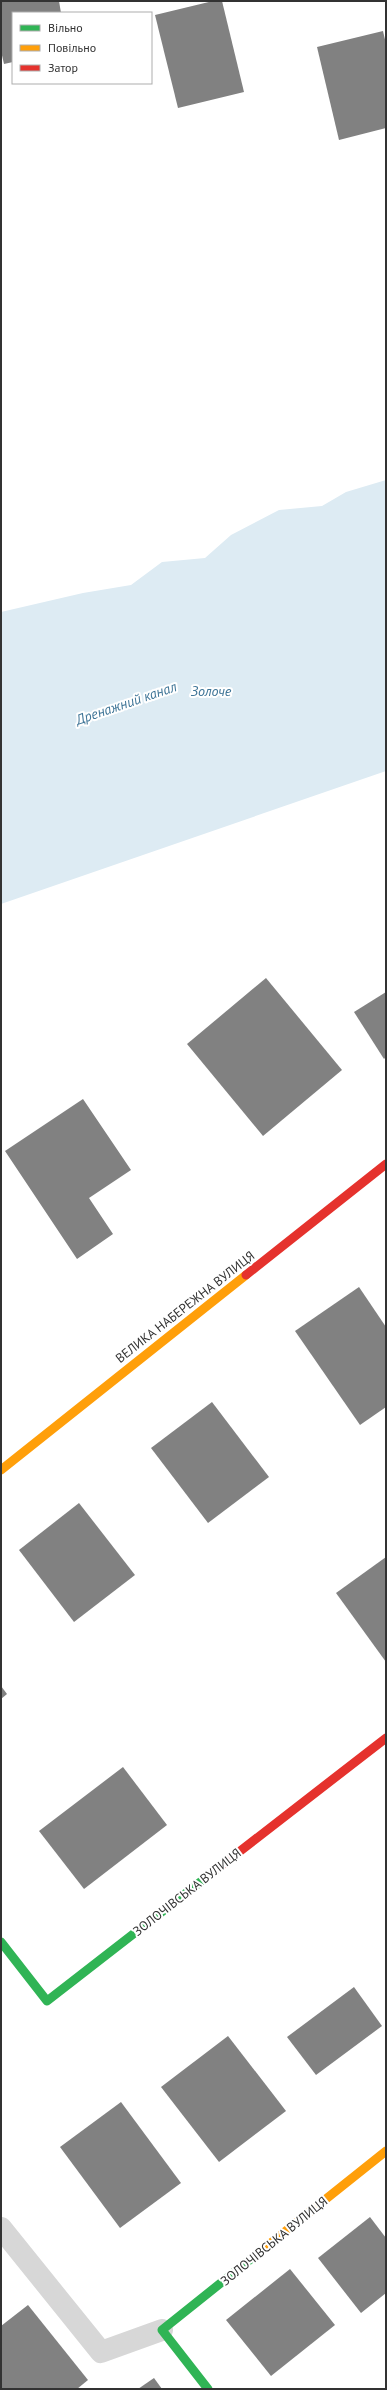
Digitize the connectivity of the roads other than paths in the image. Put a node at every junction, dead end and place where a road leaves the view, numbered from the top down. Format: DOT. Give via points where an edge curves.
graph roads {
  1 [pos="386,1164"];
  2 [pos="1,1470"];
  3 [pos="386,1738"];
  4 [pos="1,1942"];
  5 [pos="386,2151"];
  6 [pos="1,2228"];
  7 [pos="162,2330"];
  8 [pos="208,2389"];
  1 -- 2 [label="street, ВЕЛИКА НАБЕРЕЖНА ВУЛИЦЯ"];
  3 -- 4 [label="street, ЗОЛОЧІВСЬКА ВУЛИЦЯ" via="47,2001"];
  5 -- 7 [label="street, ЗОЛОЧІВСЬКА ВУЛИЦЯ"];
  6 -- 7 [label="street, ЗОЛОЧІВСЬКА ВУЛИЦЯ" via="101,2352"];
  7 -- 8 [label="street"];
}
